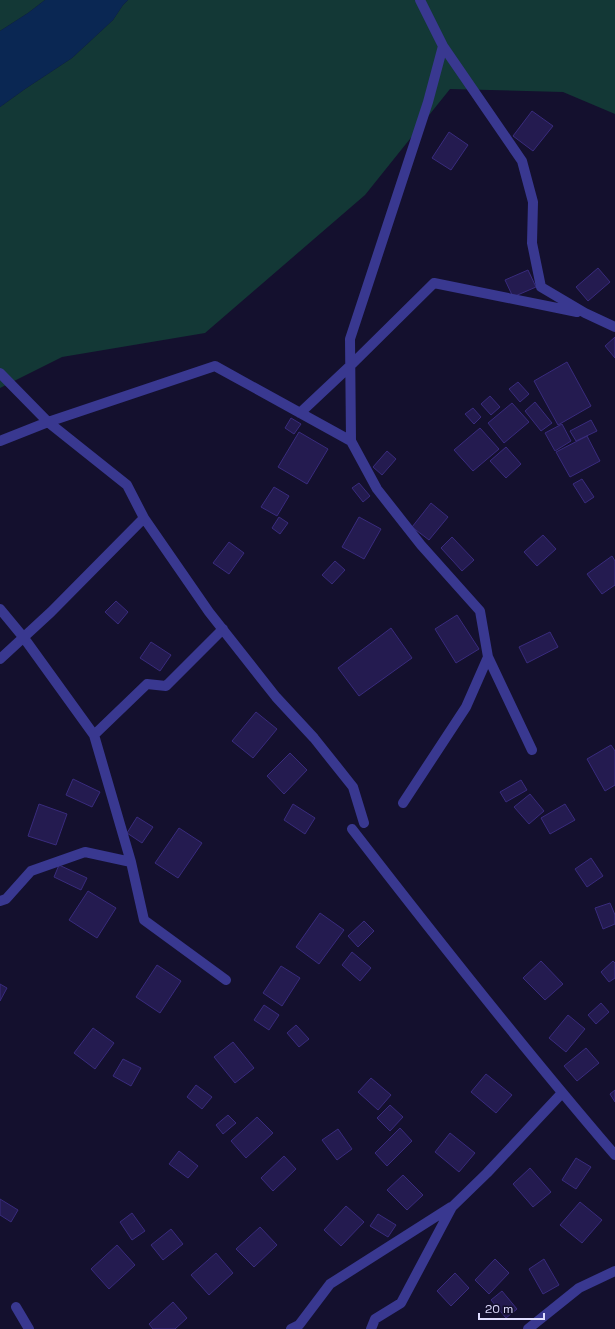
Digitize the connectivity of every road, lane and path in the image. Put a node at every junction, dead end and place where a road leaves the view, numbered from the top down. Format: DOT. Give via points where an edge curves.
graph roads {
  1 [pos="420,0"];
  2 [pos="443,46"];
  3 [pos="585,313"];
  4 [pos="615,327"];
  5 [pos="350,366"];
  6 [pos="0,373"];
  7 [pos="300,413"];
  8 [pos="48,422"];
  9 [pos="351,440"];
  10 [pos="0,441"];
  11 [pos="144,518"];
  12 [pos="0,610"];
  13 [pos="223,629"];
  14 [pos="24,638"];
  15 [pos="488,657"];
  16 [pos="0,659"];
  17 [pos="94,735"];
  18 [pos="532,750"];
  19 [pos="403,803"];
  20 [pos="364,823"];
  21 [pos="352,829"];
  22 [pos="131,862"];
  23 [pos="0,900"];
  24 [pos="226,980"];
  25 [pos="562,1093"];
  26 [pos="615,1155"];
  27 [pos="452,1207"];
  28 [pos="615,1271"];
  29 [pos="16,1307"];
  30 [pos="29,1329"];
  31 [pos="291,1329"];
  32 [pos="371,1329"];
  33 [pos="528,1329"];
  1 -- 2 [label="street"];
  2 -- 3 [label="street" via="522,161 533,202 532,243 542,287"];
  2 -- 5 [label="street" via="428,102 350,339"];
  3 -- 4 [label="street"];
  3 -- 5 [label="street" via="434,283"];
  5 -- 7 [label="street"];
  5 -- 9 [label="street"];
  6 -- 8 [label="street"];
  7 -- 8 [label="street" via="215,366"];
  7 -- 9 [label="street"];
  8 -- 10 [label="street"];
  8 -- 11 [label="street" via="127,485"];
  9 -- 15 [label="street" via="377,489 421,545 480,611"];
  11 -- 13 [label="street"];
  11 -- 14 [label="street"];
  12 -- 14 [label="street"];
  13 -- 17 [label="street" via="166,686 146,684"];
  13 -- 20 [label="street" via="276,697 314,738 353,787"];
  14 -- 16 [label="street"];
  14 -- 17 [label="street"];
  15 -- 18 [label="street"];
  15 -- 19 [label="street" via="466,706"];
  17 -- 22 [label="street"];
  21 -- 25 [label="street"];
  22 -- 23 [label="street" via="85,852 31,871 6,899"];
  22 -- 24 [label="street" via="144,920"];
  25 -- 26 [label="street"];
  25 -- 27 [label="street"];
  27 -- 31 [label="street" via="330,1284 299,1325"];
  27 -- 32 [label="street" via="401,1303 375,1319"];
  28 -- 33 [label="street" via="579,1288"];
  29 -- 30 [label="street"];
}
